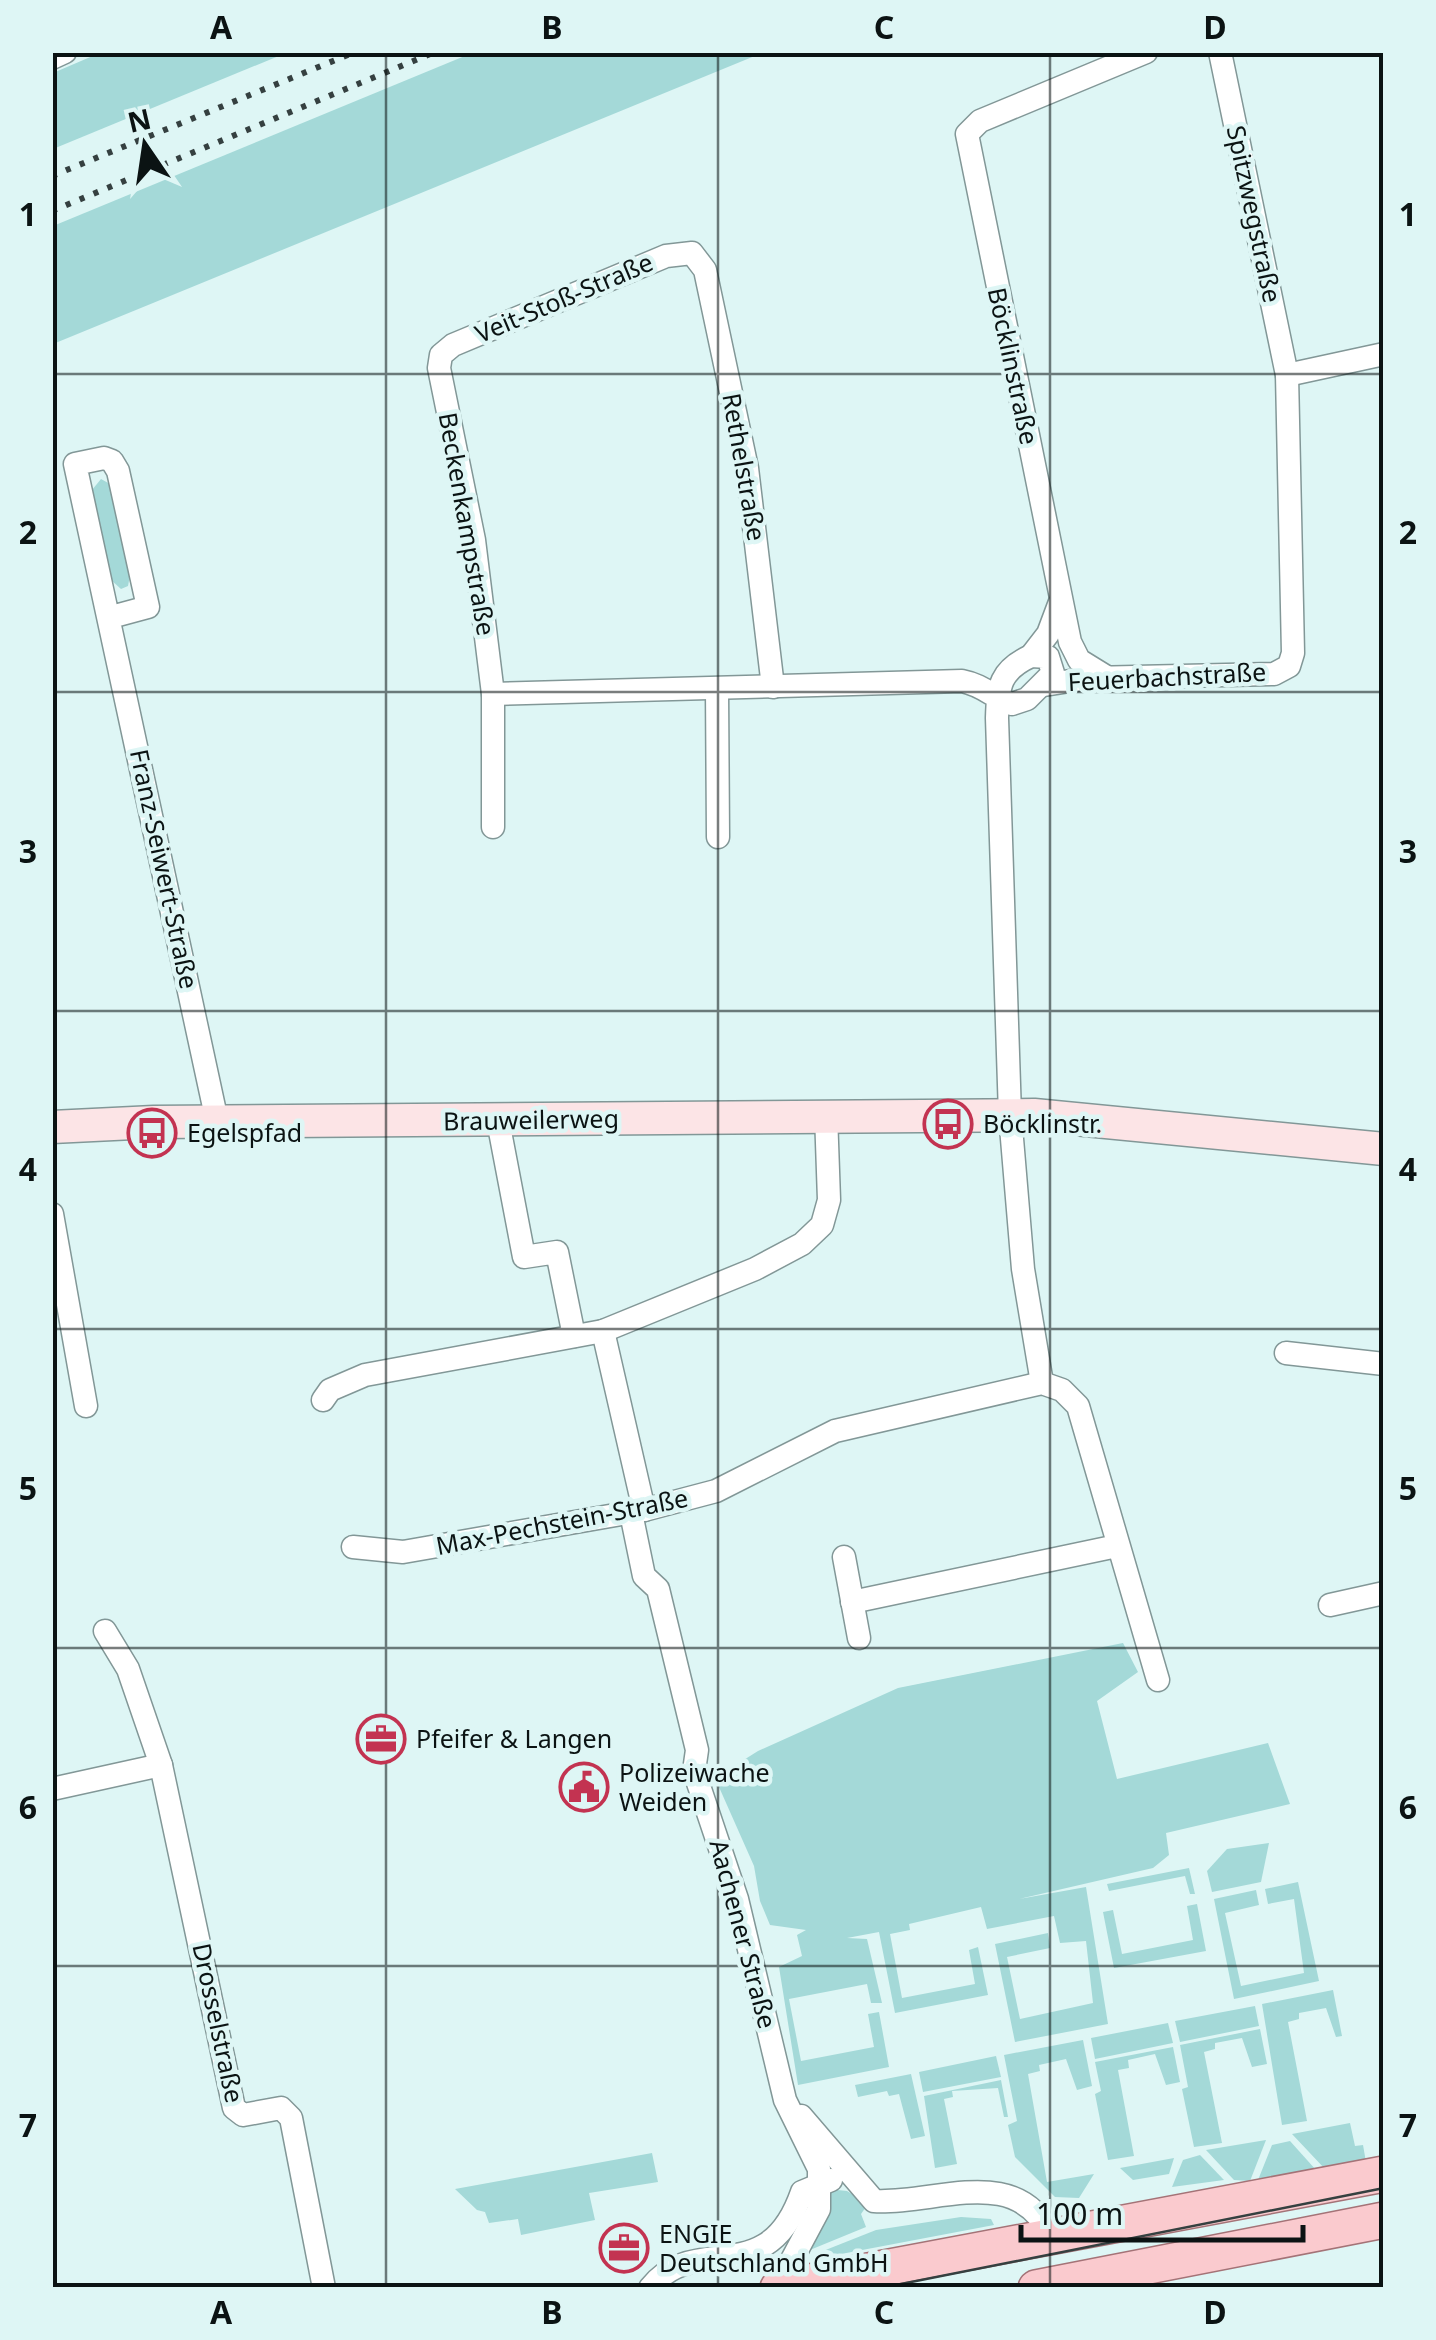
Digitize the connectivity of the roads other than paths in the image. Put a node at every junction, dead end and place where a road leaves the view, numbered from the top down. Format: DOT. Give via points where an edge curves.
graph roads {
  1 [pos="65,52"];
  2 [pos="1146,52"];
  3 [pos="1220,52"];
  4 [pos="52,58"];
  5 [pos="692,253"];
  6 [pos="1384,354"];
  7 [pos="441,355"];
  8 [pos="1287,375"];
  9 [pos="1061,598"];
  10 [pos="111,617"];
  11 [pos="1068,634"];
  12 [pos="1020,662"];
  13 [pos="1289,666"];
  14 [pos="1108,678"];
  15 [pos="962,681"];
  16 [pos="1041,686"];
  17 [pos="773,687"];
  18 [pos="717,688"];
  19 [pos="493,694"];
  20 [pos="998,696"];
  21 [pos="997,748"];
  22 [pos="493,827"];
  23 [pos="718,837"];
  24 [pos="826,1114"];
  25 [pos="1010,1114"];
  26 [pos="498,1120"];
  27 [pos="218,1121"];
  28 [pos="52,1127"];
  29 [pos="1384,1149"];
  30 [pos="52,1214"];
  31 [pos="604,1330"];
  32 [pos="574,1336"];
  33 [pos="1286,1354"];
  34 [pos="1384,1364"];
  35 [pos="1042,1384"];
  36 [pos="323,1400"];
  37 [pos="86,1406"];
  38 [pos="638,1511"];
  39 [pos="1117,1546"];
  40 [pos="353,1547"];
  41 [pos="844,1557"];
  42 [pos="1384,1594"];
  43 [pos="852,1602"];
  44 [pos="1330,1604"];
  45 [pos="105,1631"];
  46 [pos="859,1638"];
  47 [pos="1158,1680"];
  48 [pos="161,1765"];
  49 [pos="52,1789"];
  50 [pos="785,2100"];
  51 [pos="1384,2174"];
  52 [pos="819,2182"];
  53 [pos="858,2188"];
  54 [pos="1384,2220"];
  55 [pos="1051,2236"];
  56 [pos="1048,2286"];
  57 [pos="781,2287"];
  58 [pos="324,2288"];
  59 [pos="650,2288"];
  1 -- 4 [label="street"];
  2 -- 9 [label="street, Böcklinstraße" via="980,121 968,134"];
  3 -- 8 [label="street, Spitzwegstraße"];
  5 -- 7 [label="street, Veit-Stoß-Straße" via="666,256"];
  5 -- 17 [label="street, Rethelstraße" via="705,270 748,468"];
  6 -- 8 [label="street"];
  7 -- 19 [label="street, Beckenkampstraße"];
  8 -- 13 [label="street, Spitzwegstraße"];
  9 -- 11 [label="street, Böcklinstraße"];
  9 -- 12 [label="street" via="1048,634"];
  10 -- 10 [label="street, Franz-Seiwert-Straße" via="75,464 104,458 118,471 148,607"];
  10 -- 27 [label="street, Franz-Seiwert-Straße"];
  11 -- 14 [label="street, Böcklinstraße" via="1079,660"];
  11 -- 16 [label="street"];
  12 -- 15 [label="street"];
  12 -- 16 [label="street" via="1048,658"];
  12 -- 20 [label="street" via="1002,676"];
  13 -- 14 [label="street, Feuerbachstraße" via="1274,674"];
  14 -- 16 [label="street, Feuerbachstraße"];
  15 -- 17 [label="street"];
  15 -- 20 [label="street"];
  16 -- 20 [label="street" via="1012,704"];
  16 -- 21 [label="street" via="1003,728"];
  17 -- 18 [label="street"];
  18 -- 19 [label="street"];
  18 -- 23 [label="street"];
  19 -- 22 [label="street"];
  20 -- 21 [label="street"];
  21 -- 25 [label="street"];
  24 -- 25 [label="street, Brauweilerweg"];
  24 -- 26 [label="street, Brauweilerweg"];
  24 -- 31 [label="street" via="829,1200 812,1235 755,1269"];
  25 -- 29 [label="street, Brauweilerweg"];
  25 -- 35 [label="street" via="1023,1268"];
  26 -- 27 [label="street, Brauweilerweg"];
  26 -- 32 [label="street" via="524,1257 558,1252"];
  27 -- 28 [label="street, Brauweilerweg"];
  30 -- 37 [label="street"];
  31 -- 32 [label="street"];
  31 -- 38 [label="street, Aachener Straße"];
  32 -- 36 [label="street" via="365,1375 330,1390"];
  33 -- 34 [label="street"];
  35 -- 38 [label="street, Max-Pechstein-Straße" via="835,1431 716,1491"];
  35 -- 39 [label="street" via="1062,1390 1078,1406"];
  38 -- 40 [label="street, Max-Pechstein-Straße" via="403,1552"];
  38 -- 50 [label="street, Aachener Straße" via="644,1576 658,1589 663,1607 698,1750 694,1771 729,1870"];
  39 -- 43 [label="street"];
  39 -- 47 [label="street"];
  41 -- 43 [label="street"];
  42 -- 44 [label="street"];
  43 -- 46 [label="street"];
  45 -- 48 [label="street, Drosselstraße" via="128,1669"];
  48 -- 49 [label="street"];
  48 -- 58 [label="street, Drosselstraße" via="234,2108 243,2115 282,2108 291,2118"];
  50 -- 52 [label="street, Aachener Straße" via="815,2158"];
  50 -- 53 [label="street" via="814,2126"];
  51 -- 55 [label="main road"];
  52 -- 53 [label="street"];
  52 -- 57 [label="street" via="818,2209"];
  52 -- 59 [label="street" via="802,2192 794,2217 766,2247 684,2266"];
  53 -- 55 [label="street" via="874,2202 950,2192 1016,2197 1041,2214"];
  54 -- 56 [label="main road"];
  55 -- 57 [label="main road"];
}
